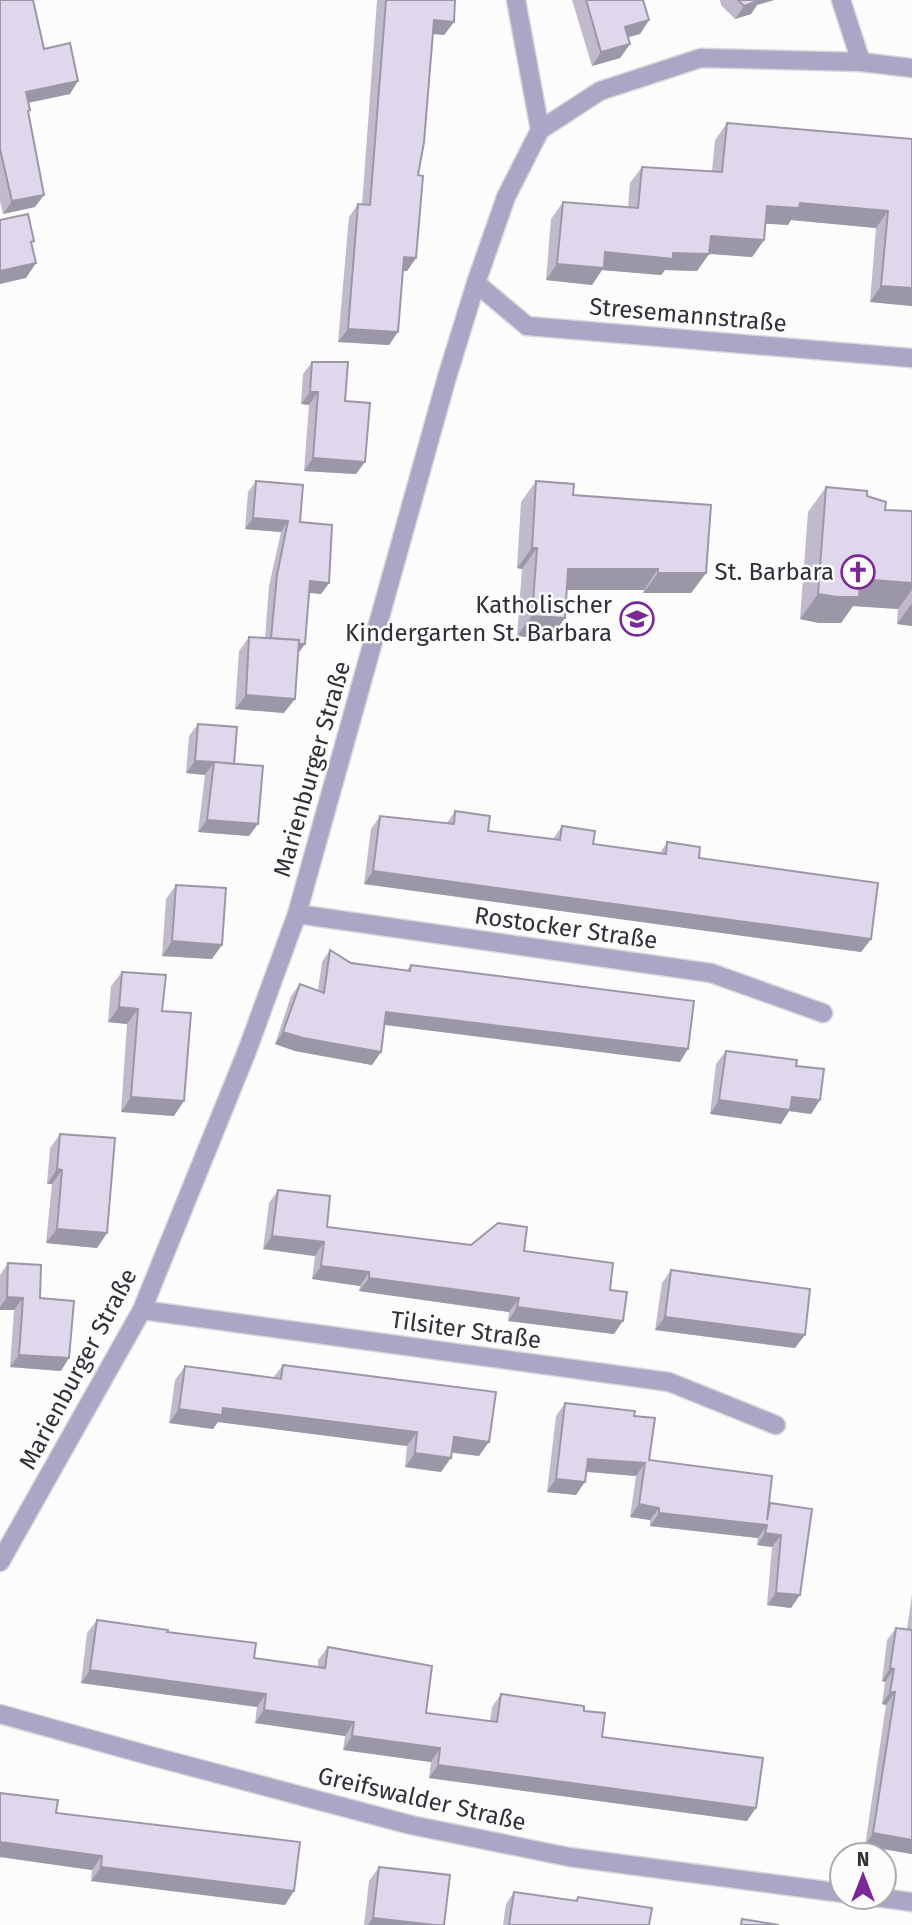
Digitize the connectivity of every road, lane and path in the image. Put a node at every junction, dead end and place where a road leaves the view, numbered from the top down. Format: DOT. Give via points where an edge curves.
graph roads {
  1 [pos="516,0"];
  2 [pos="841,0"];
  3 [pos="861,62"];
  4 [pos="912,68"];
  5 [pos="540,130"];
  6 [pos="476,283"];
  7 [pos="912,358"];
  8 [pos="297,914"];
  9 [pos="822,1013"];
  10 [pos="142,1310"];
  11 [pos="776,1425"];
  12 [pos="0,1562"];
  13 [pos="0,1714"];
  14 [pos="828,1891"];
  1 -- 5 [label="street"];
  2 -- 3 [label="street"];
  3 -- 4 [label="street"];
  3 -- 5 [label="street" via="701,58 600,91"];
  5 -- 6 [label="street, Marienburger Straße" via="506,197"];
  6 -- 7 [label="street, Stresemannstraße" via="527,326"];
  6 -- 8 [label="street, Marienburger Straße"];
  8 -- 9 [label="street, Rostocker Straße" via="711,973"];
  8 -- 10 [label="street, Marienburger Straße"];
  10 -- 11 [label="street, Tilsiter Straße" via="669,1382"];
  10 -- 12 [label="street, Marienburger Straße"];
  13 -- 14 [label="street, Greifswalder Straße" via="411,1825 569,1857"];
}
